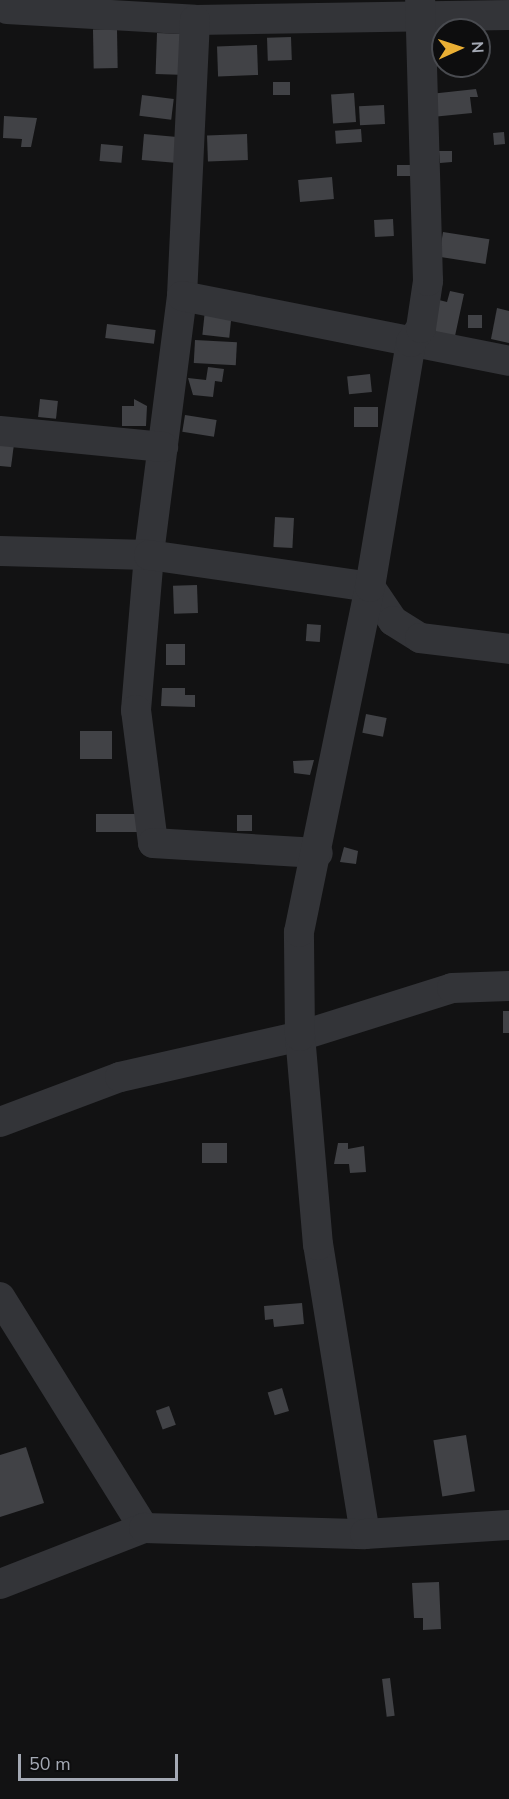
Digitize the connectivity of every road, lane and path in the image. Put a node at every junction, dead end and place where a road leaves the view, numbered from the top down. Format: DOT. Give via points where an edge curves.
graph roads {
  1 [pos="420,8"];
  2 [pos="7,9"];
  3 [pos="509,15"];
  4 [pos="195,20"];
  5 [pos="182,296"];
  6 [pos="411,342"];
  7 [pos="509,361"];
  8 [pos="0,431"];
  9 [pos="163,447"];
  10 [pos="0,551"];
  11 [pos="149,555"];
  12 [pos="370,587"];
  13 [pos="509,649"];
  14 [pos="318,853"];
  15 [pos="509,986"];
  16 [pos="300,1036"];
  17 [pos="0,1122"];
  18 [pos="0,1297"];
  19 [pos="509,1525"];
  20 [pos="144,1528"];
  21 [pos="365,1534"];
  22 [pos="0,1584"];
  1 -- 3 [label="street"];
  1 -- 4 [label="street"];
  1 -- 6 [label="street" via="428,281 421,328"];
  2 -- 4 [label="street"];
  4 -- 5 [label="street"];
  5 -- 6 [label="street"];
  5 -- 9 [label="street"];
  6 -- 7 [label="street"];
  6 -- 12 [label="street"];
  8 -- 9 [label="street"];
  9 -- 11 [label="street"];
  10 -- 11 [label="street"];
  11 -- 12 [label="street"];
  11 -- 14 [label="street" via="136,710 153,843"];
  12 -- 13 [label="street" via="393,621 420,638"];
  12 -- 14 [label="street"];
  14 -- 16 [label="street" via="299,932"];
  15 -- 16 [label="street" via="452,988"];
  16 -- 17 [label="street" via="120,1077"];
  16 -- 21 [label="street" via="318,1245"];
  18 -- 20 [label="street"];
  19 -- 21 [label="street"];
  20 -- 21 [label="street"];
  20 -- 22 [label="street"];
}
